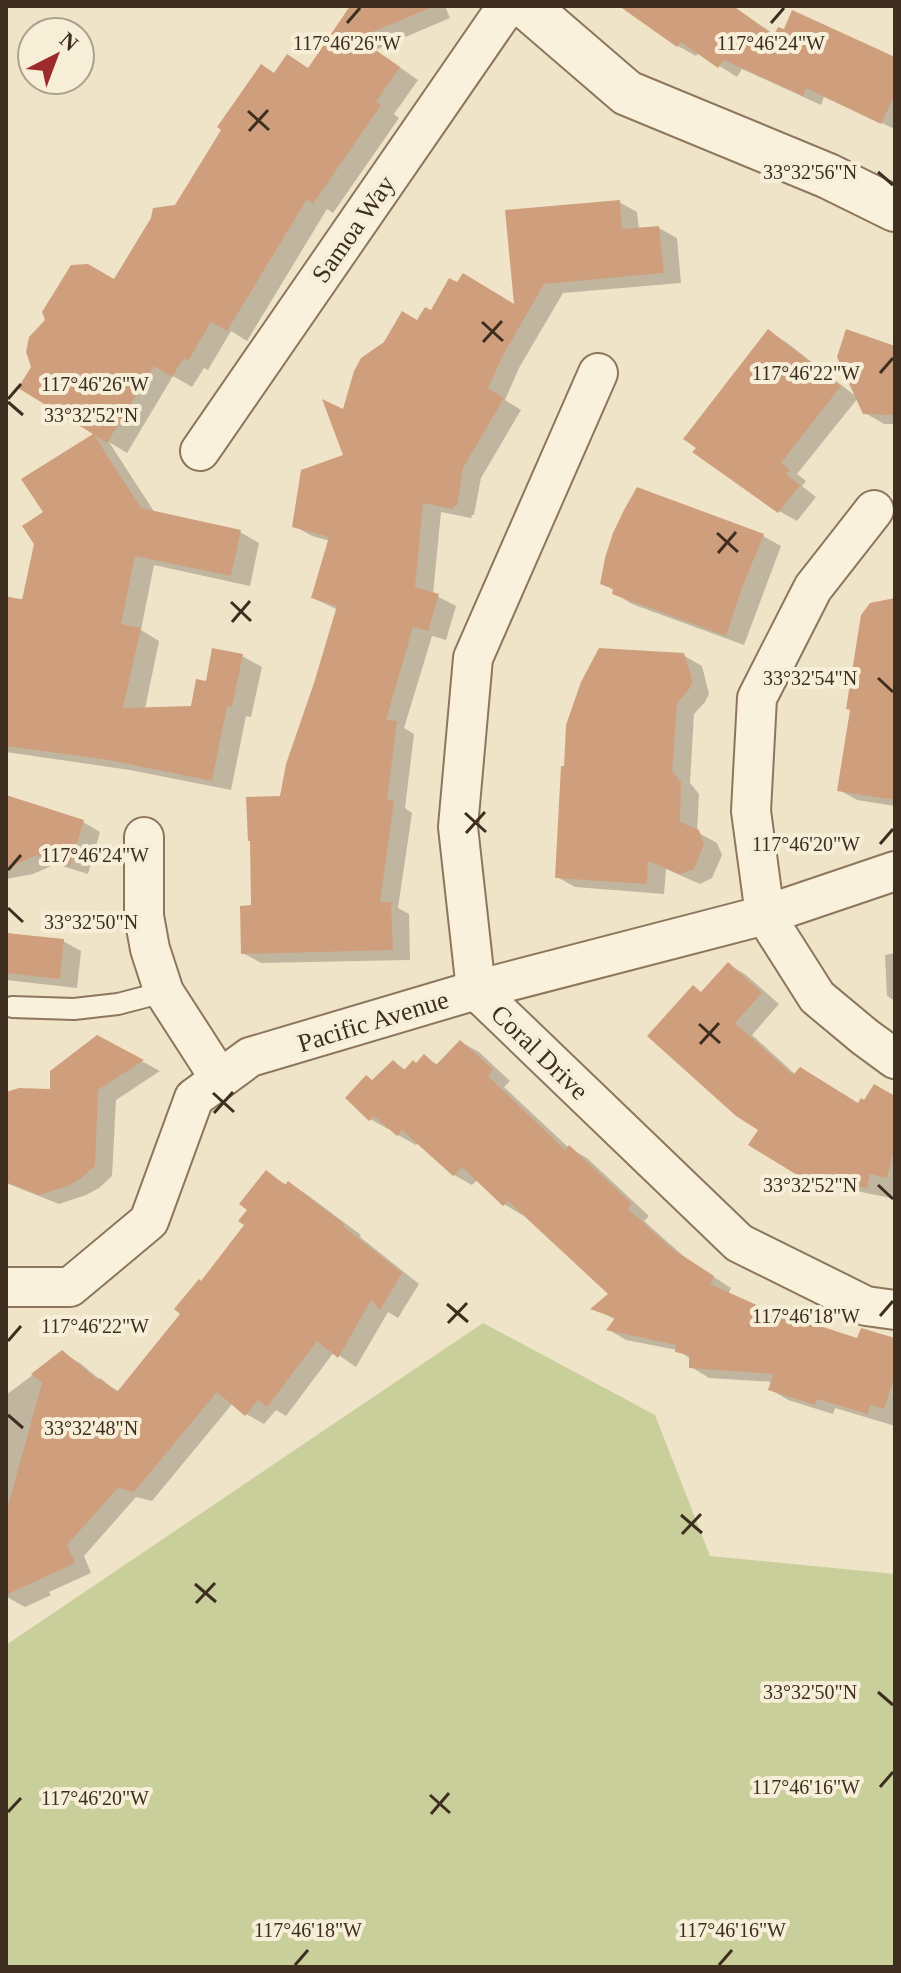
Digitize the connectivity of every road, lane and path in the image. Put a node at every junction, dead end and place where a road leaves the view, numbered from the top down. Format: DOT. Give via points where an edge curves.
graph roads {
  1 [pos="507,6"];
  2 [pos="526,6"];
  3 [pos="895,209"];
  4 [pos="598,373"];
  5 [pos="200,451"];
  6 [pos="874,510"];
  7 [pos="144,837"];
  8 [pos="895,871"];
  9 [pos="765,915"];
  10 [pos="476,990"];
  11 [pos="164,992"];
  12 [pos="12,1007"];
  13 [pos="895,1059"];
  14 [pos="220,1079"];
  15 [pos="7,1287"];
  16 [pos="895,1310"];
  1 -- 5 [label="street, Samoa Way"];
  2 -- 3 [label="street" via="627,93"];
  4 -- 10 [label="street, Coral Drive" via="473,658 458,827"];
  6 -- 9 [label="street" via="813,588 757,698 751,811"];
  7 -- 11 [label="street" via="144,916"];
  8 -- 9 [label="street, Pacific Avenue"];
  9 -- 10 [label="street, Pacific Avenue"];
  9 -- 13 [label="street" via="817,997"];
  10 -- 14 [label="street, Pacific Avenue" via="250,1057"];
  10 -- 16 [label="street, Coral Drive" via="739,1243 866,1306"];
  11 -- 12 [label="lane" via="74,1009"];
  11 -- 14 [label="street"];
  14 -- 15 [label="street, Pacific Avenue" via="194,1098 149,1221 70,1287"];
}
